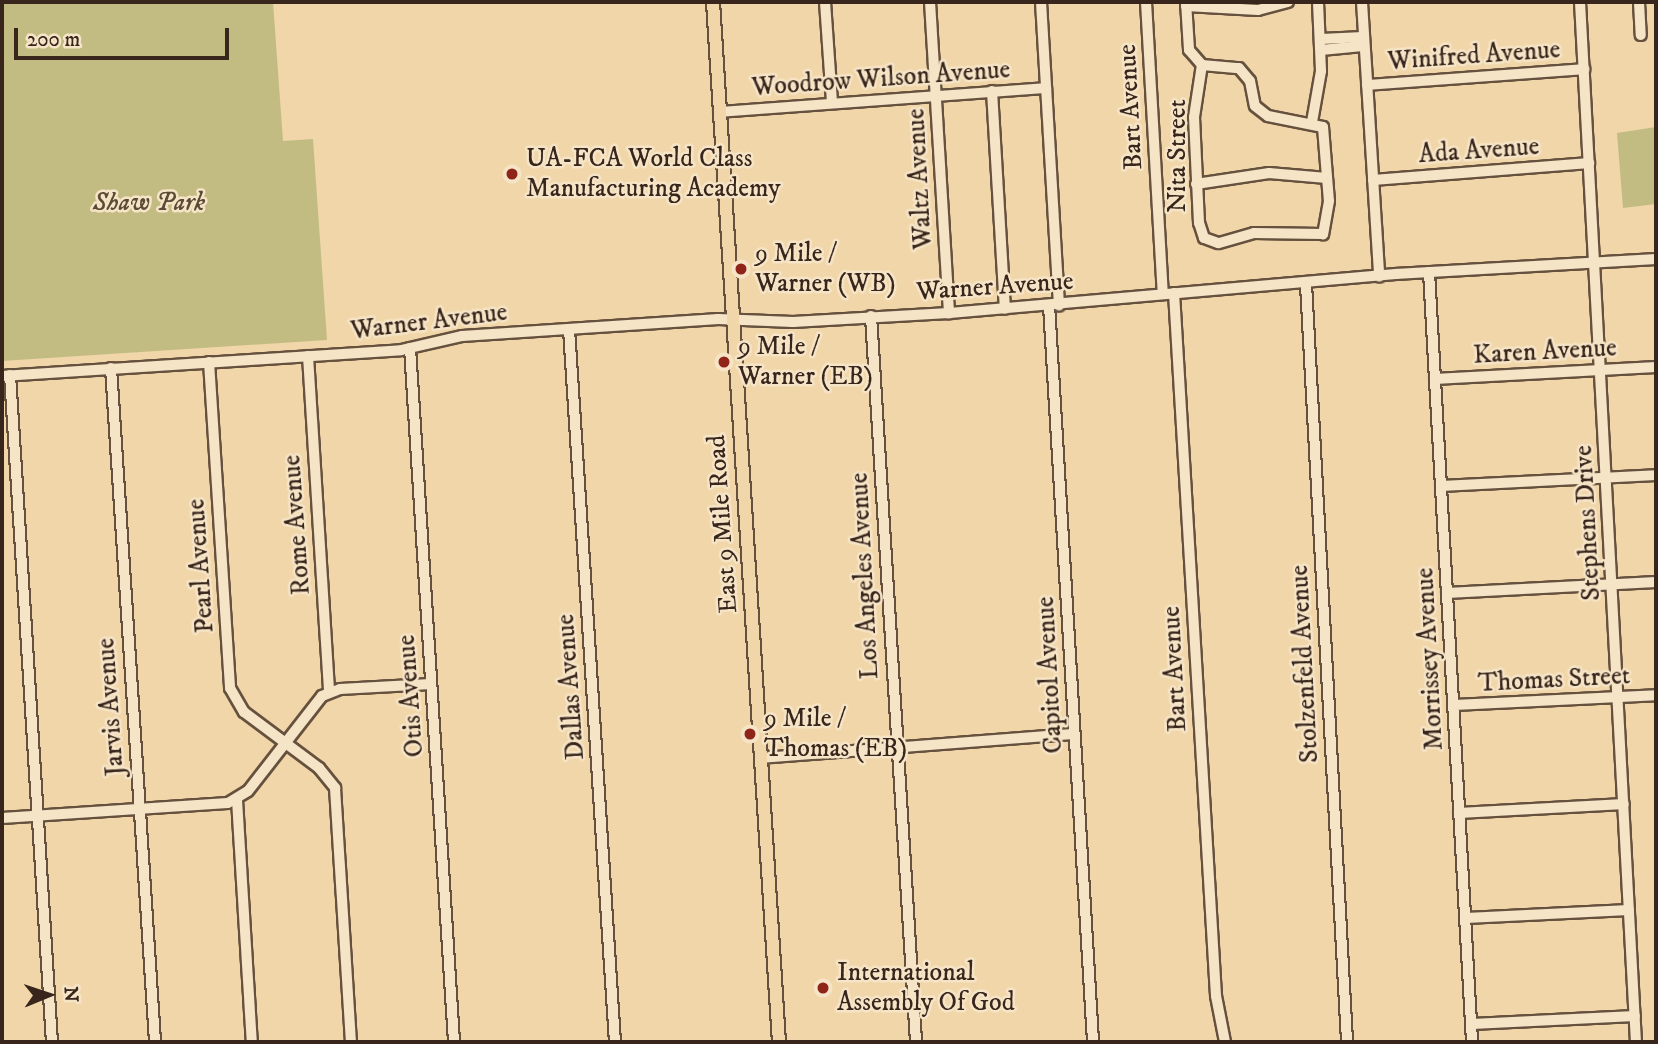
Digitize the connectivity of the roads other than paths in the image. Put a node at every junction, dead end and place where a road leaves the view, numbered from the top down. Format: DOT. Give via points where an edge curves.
graph roads {
  1 [pos="713,2"];
  2 [pos="825,2"];
  3 [pos="930,2"];
  4 [pos="1041,2"];
  5 [pos="1146,2"];
  6 [pos="1288,2"];
  7 [pos="1318,2"];
  8 [pos="1362,2"];
  9 [pos="1580,2"];
  10 [pos="1639,2"];
  11 [pos="1186,4"];
  12 [pos="1641,35"];
  13 [pos="1363,41"];
  14 [pos="1321,45"];
  15 [pos="1202,65"];
  16 [pos="1584,69"];
  17 [pos="1367,85"];
  18 [pos="1046,88"];
  19 [pos="992,91"];
  20 [pos="936,96"];
  21 [pos="832,103"];
  22 [pos="719,112"];
  23 [pos="1312,122"];
  24 [pos="1589,163"];
  25 [pos="1327,178"];
  26 [pos="1373,180"];
  27 [pos="1196,184"];
  28 [pos="1656,259"];
  29 [pos="1595,264"];
  30 [pos="1429,272"];
  31 [pos="1379,276"];
  32 [pos="1306,284"];
  33 [pos="1169,294"];
  34 [pos="1054,305"];
  35 [pos="1004,309"];
  36 [pos="948,313"];
  37 [pos="871,316"];
  38 [pos="732,320"];
  39 [pos="569,329"];
  40 [pos="410,348"];
  41 [pos="308,356"];
  42 [pos="209,362"];
  43 [pos="1656,367"];
  44 [pos="111,369"];
  45 [pos="1601,370"];
  46 [pos="6,375"];
  47 [pos="1435,379"];
  48 [pos="1656,475"];
  49 [pos="1606,478"];
  50 [pos="1441,486"];
  51 [pos="1656,582"];
  52 [pos="1612,584"];
  53 [pos="1447,593"];
  54 [pos="432,684"];
  55 [pos="329,692"];
  56 [pos="1656,695"];
  57 [pos="1618,698"];
  58 [pos="1454,705"];
  59 [pos="1074,734"];
  60 [pos="285,742"];
  61 [pos="896,747"];
  62 [pos="761,758"];
  63 [pos="237,800"];
  64 [pos="1624,804"];
  65 [pos="139,809"];
  66 [pos="1460,813"];
  67 [pos="37,816"];
  68 [pos="2,818"];
  69 [pos="1629,910"];
  70 [pos="1466,919"];
  71 [pos="1635,1016"];
  72 [pos="1472,1024"];
  73 [pos="52,1042"];
  74 [pos="155,1042"];
  75 [pos="252,1042"];
  76 [pos="351,1042"];
  77 [pos="454,1042"];
  78 [pos="615,1042"];
  79 [pos="779,1042"];
  80 [pos="916,1042"];
  81 [pos="1093,1042"];
  82 [pos="1225,1042"];
  83 [pos="1347,1042"];
  84 [pos="1472,1042"];
  85 [pos="1636,1042"];
  1 -- 22 [label="main road, East 9 Mile Road"];
  2 -- 21 [label="street"];
  3 -- 20 [label="street, Waltz Avenue"];
  4 -- 18 [label="street, Capitol Avenue"];
  5 -- 33 [label="street, Bart Avenue"];
  6 -- 11 [label="street" via="1258,10"];
  7 -- 14 [label="street"];
  8 -- 13 [label="street"];
  9 -- 16 [label="street, Stephens Drive"];
  10 -- 12 [label="street"];
  11 -- 15 [label="street" via="1189,50"];
  13 -- 14 [label="street"];
  13 -- 17 [label="street"];
  14 -- 23 [label="street"];
  15 -- 23 [label="street" via="1239,68 1250,81 1253,102 1260,111"];
  15 -- 27 [label="street, Nita Street" via="1194,117"];
  16 -- 17 [label="street, Winifred Avenue"];
  16 -- 24 [label="street, Stephens Drive"];
  17 -- 26 [label="street"];
  18 -- 19 [label="street, Woodrow Wilson Avenue"];
  18 -- 34 [label="street, Capitol Avenue"];
  19 -- 20 [label="street, Woodrow Wilson Avenue"];
  19 -- 35 [label="street"];
  20 -- 21 [label="street, Woodrow Wilson Avenue"];
  20 -- 36 [label="street, Waltz Avenue"];
  21 -- 22 [label="street, Woodrow Wilson Avenue"];
  22 -- 38 [label="main road, East 9 Mile Road"];
  23 -- 25 [label="street" via="1325,132"];
  24 -- 26 [label="street, Ada Avenue"];
  24 -- 29 [label="street, Stephens Drive"];
  25 -- 27 [label="street" via="1269,173"];
  25 -- 27 [label="street, Nita Street" via="1329,218 1323,234 1254,233 1210,243 1199,223"];
  26 -- 31 [label="street"];
  28 -- 29 [label="street, Warner Avenue"];
  29 -- 30 [label="street, Warner Avenue"];
  29 -- 45 [label="street, Stephens Drive"];
  30 -- 31 [label="street, Warner Avenue"];
  30 -- 47 [label="street, Morrissey Avenue"];
  31 -- 32 [label="street, Warner Avenue"];
  32 -- 33 [label="street, Warner Avenue"];
  32 -- 83 [label="street, Stolzenfeld Avenue"];
  33 -- 34 [label="street, Warner Avenue"];
  33 -- 82 [label="street, Bart Avenue" via="1216,996"];
  34 -- 35 [label="street, Warner Avenue"];
  34 -- 59 [label="street, Capitol Avenue"];
  35 -- 36 [label="street, Warner Avenue"];
  36 -- 37 [label="street, Warner Avenue"];
  37 -- 38 [label="street, Warner Avenue" via="793,322"];
  37 -- 61 [label="street, Los Angeles Avenue"];
  38 -- 39 [label="street, Warner Avenue"];
  38 -- 62 [label="main road, East 9 Mile Road"];
  39 -- 40 [label="street, Warner Avenue" via="462,336"];
  39 -- 78 [label="street, Dallas Avenue"];
  40 -- 41 [label="street, Warner Avenue"];
  40 -- 54 [label="street, Otis Avenue"];
  41 -- 42 [label="street, Warner Avenue"];
  41 -- 55 [label="street, Rome Avenue"];
  42 -- 44 [label="street, Warner Avenue"];
  42 -- 60 [label="street, Pearl Avenue" via="230,688 244,712"];
  43 -- 45 [label="street, Karen Avenue"];
  44 -- 46 [label="street, Warner Avenue"];
  44 -- 65 [label="street, Jarvis Avenue"];
  45 -- 47 [label="street, Karen Avenue"];
  45 -- 49 [label="street, Stephens Drive"];
  46 -- 67 [label="street"];
  47 -- 50 [label="street, Morrissey Avenue"];
  48 -- 49 [label="street"];
  49 -- 50 [label="street"];
  49 -- 52 [label="street, Stephens Drive"];
  50 -- 53 [label="street, Morrissey Avenue"];
  51 -- 52 [label="street"];
  52 -- 53 [label="street"];
  52 -- 57 [label="street, Stephens Drive"];
  53 -- 58 [label="street, Morrissey Avenue"];
  54 -- 55 [label="street"];
  54 -- 77 [label="street, Otis Avenue"];
  55 -- 60 [label="street" via="316,701"];
  56 -- 57 [label="street, Thomas Street"];
  57 -- 58 [label="street, Thomas Street"];
  57 -- 64 [label="street, Stephens Drive"];
  58 -- 66 [label="street, Morrissey Avenue"];
  59 -- 61 [label="street"];
  59 -- 81 [label="street, Capitol Avenue"];
  60 -- 63 [label="street"];
  60 -- 76 [label="street" via="324,772 335,788"];
  61 -- 62 [label="street"];
  61 -- 80 [label="street, Los Angeles Avenue"];
  62 -- 79 [label="main road, East 9 Mile Road"];
  63 -- 65 [label="street"];
  63 -- 75 [label="street"];
  64 -- 66 [label="street"];
  64 -- 69 [label="street, Stephens Drive"];
  65 -- 67 [label="street"];
  65 -- 74 [label="street, Jarvis Avenue"];
  66 -- 70 [label="street, Morrissey Avenue"];
  67 -- 68 [label="street"];
  67 -- 73 [label="street"];
  69 -- 70 [label="street"];
  69 -- 71 [label="street, Stephens Drive"];
  70 -- 72 [label="street, Morrissey Avenue"];
  71 -- 72 [label="street"];
  71 -- 85 [label="street, Stephens Drive"];
  72 -- 84 [label="street, Morrissey Avenue"];
}
